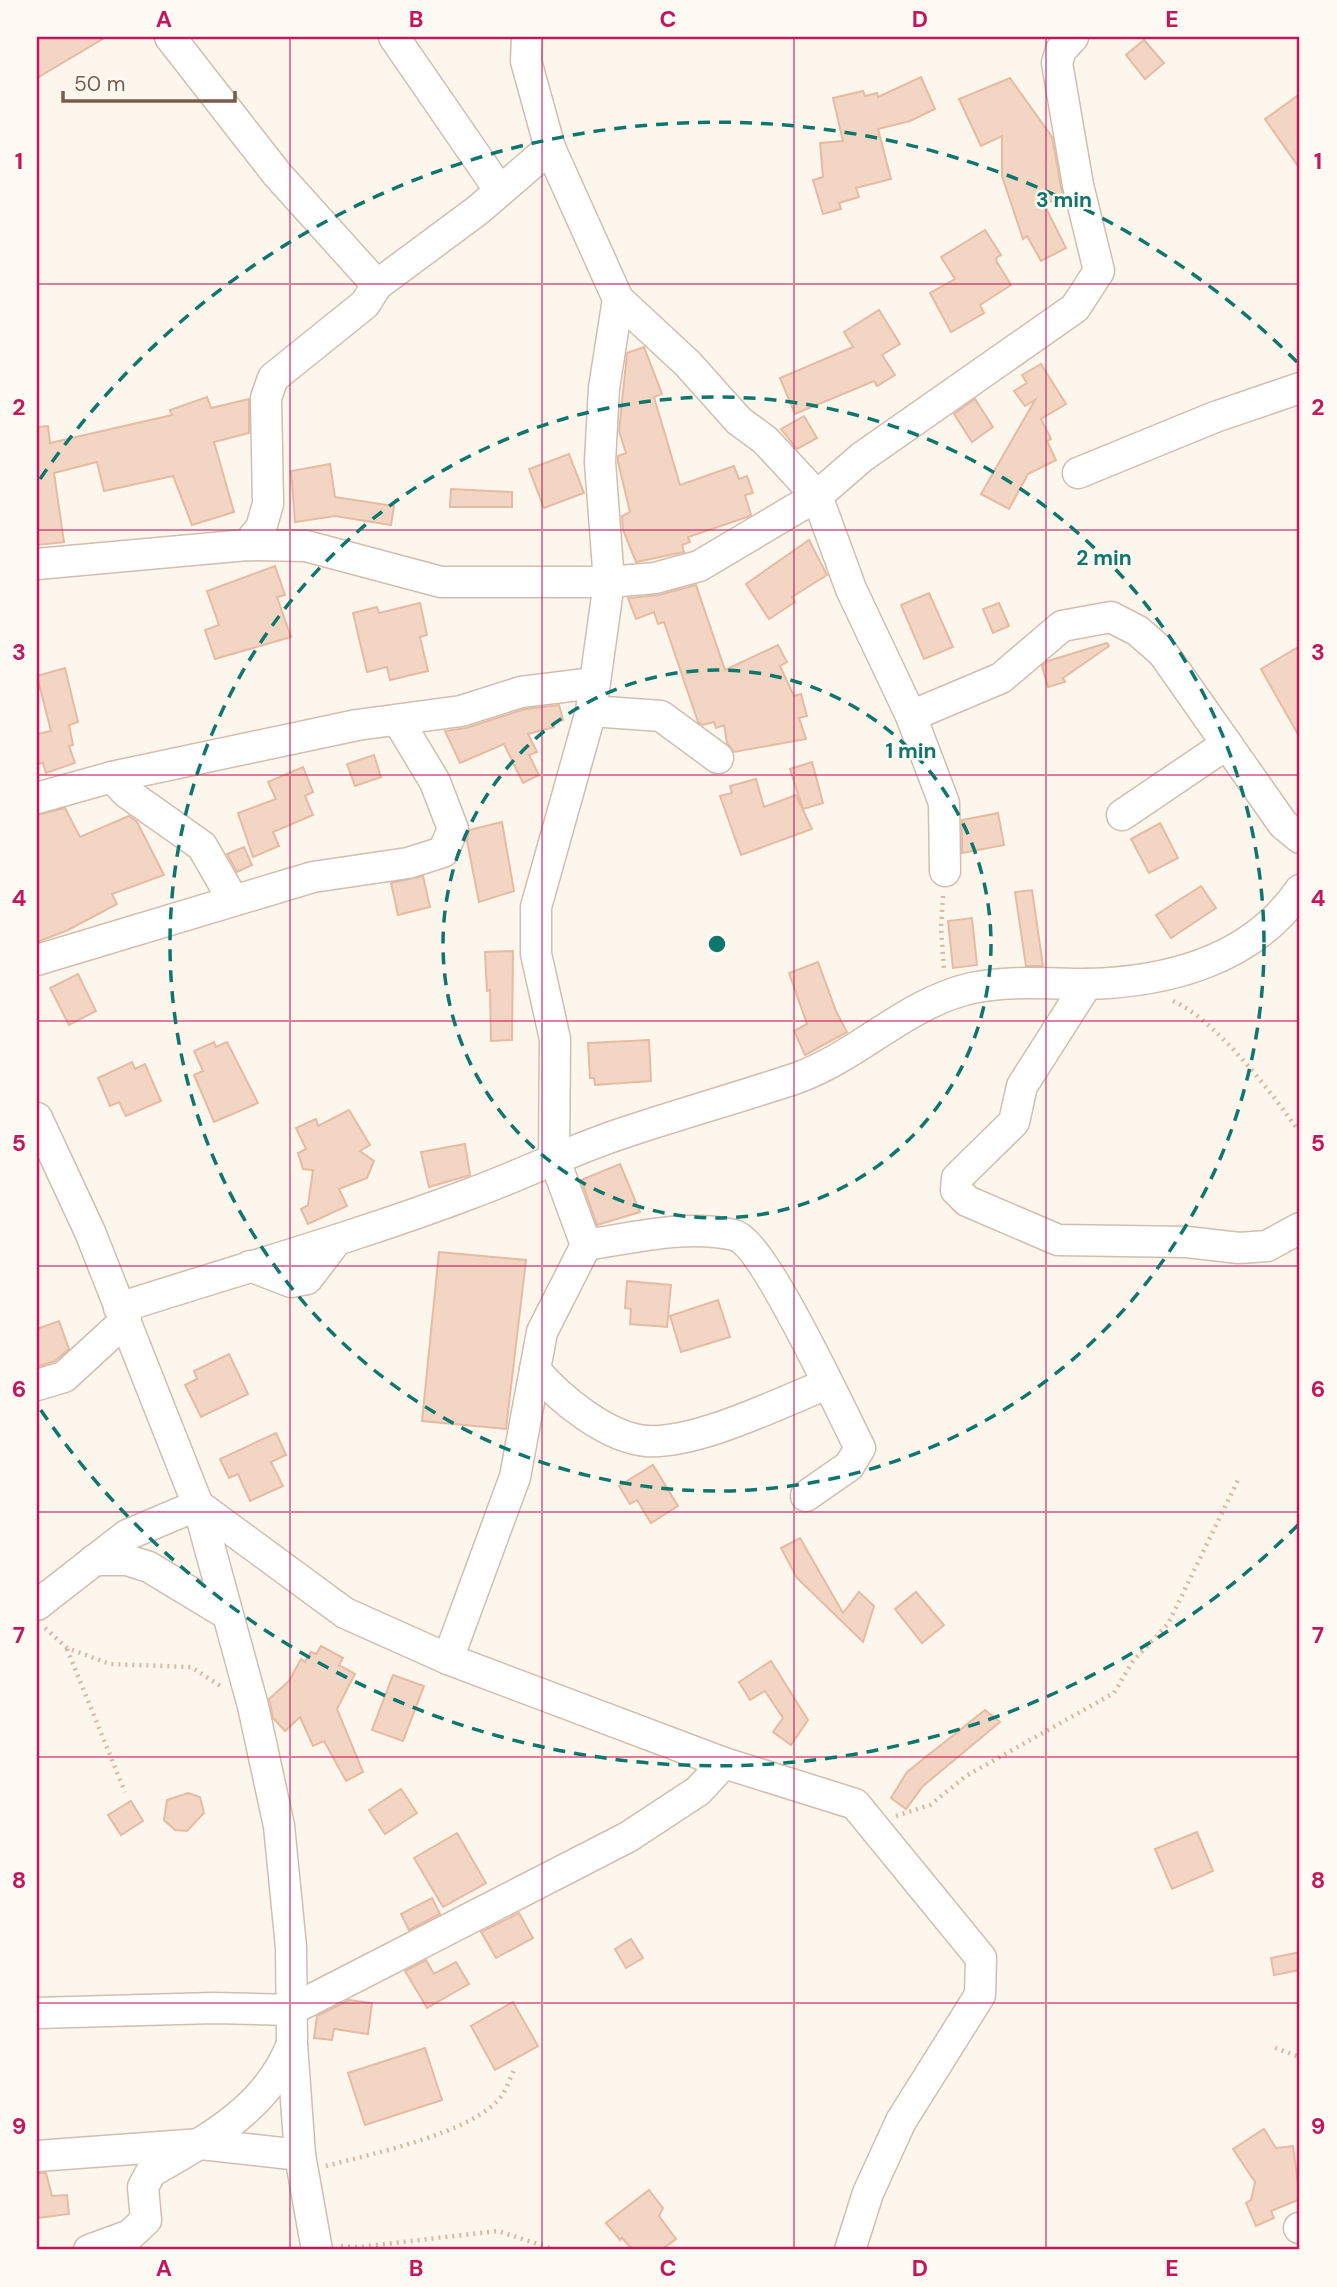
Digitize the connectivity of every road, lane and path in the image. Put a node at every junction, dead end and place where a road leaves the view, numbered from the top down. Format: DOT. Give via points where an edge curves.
graph roads {
  1 [pos="170,37"];
  2 [pos="394,37"];
  3 [pos="527,37"];
  4 [pos="1073,37"];
  5 [pos="550,148"];
  6 [pos="500,191"];
  7 [pos="377,285"];
  8 [pos="618,299"];
  9 [pos="1300,388"];
  10 [pos="1078,473"];
  11 [pos="817,496"];
  12 [pos="247,545"];
  13 [pos="37,564"];
  14 [pos="608,582"];
  15 [pos="593,697"];
  16 [pos="911,716"];
  17 [pos="400,722"];
  18 [pos="1227,744"];
  19 [pos="718,758"];
  20 [pos="112,777"];
  21 [pos="37,798"];
  22 [pos="1122,815"];
  23 [pos="1300,838"];
  24 [pos="945,871"];
  25 [pos="1300,890"];
  26 [pos="233,900"];
  27 [pos="37,960"];
  28 [pos="1087,984"];
  29 [pos="946,996"];
  30 [pos="1160,999"];
  31 [pos="37,1118"];
  32 [pos="1300,1133"];
  33 [pos="554,1158"];
  34 [pos="1300,1228"];
  35 [pos="586,1245"];
  36 [pos="122,1314"];
  37 [pos="535,1370"];
  38 [pos="827,1384"];
  39 [pos="37,1385"];
  40 [pos="1238,1480"];
  41 [pos="806,1496"];
  42 [pos="198,1505"];
  43 [pos="94,1560"];
  44 [pos="37,1605"];
  45 [pos="225,1613"];
  46 [pos="37,1621"];
  47 [pos="67,1648"];
  48 [pos="448,1659"];
  49 [pos="253,1706"];
  50 [pos="724,1763"];
  51 [pos="125,1792"];
  52 [pos="872,1824"];
  53 [pos="291,2010"];
  54 [pos="37,2013"];
  55 [pos="292,2044"];
  56 [pos="1275,2048"];
  57 [pos="1300,2057"];
  58 [pos="514,2070"];
  59 [pos="201,2144"];
  60 [pos="37,2156"];
  61 [pos="300,2164"];
  62 [pos="316,2247"];
  63 [pos="89,2250"];
  64 [pos="556,2250"];
  65 [pos="849,2250"];
  1 -- 7 [label="street" via="277,174"];
  2 -- 6 [label="street"];
  3 -- 5 [label="street" via="526,61"];
  4 -- 11 [label="street" via="1057,63 1078,185 1099,271 1075,308 862,457"];
  5 -- 6 [label="street"];
  5 -- 8 [label="street"];
  6 -- 7 [label="street"];
  7 -- 12 [label="street" via="365,304 273,378 266,398 268,504 261,528"];
  8 -- 11 [label="street"];
  8 -- 14 [label="street" via="604,388 600,462"];
  9 -- 10 [label="street"];
  11 -- 14 [label="street" via="699,566 655,578"];
  11 -- 16 [label="street" via="851,589"];
  12 -- 13 [label="street"];
  12 -- 14 [label="street" via="306,546 441,582"];
  14 -- 15 [label="street"];
  15 -- 17 [label="street" via="521,692 461,711"];
  15 -- 19 [label="street" via="661,716"];
  15 -- 33 [label="street" via="536,907 536,954 555,1039"];
  16 -- 18 [label="street" via="1002,678 1062,626 1111,617 1138,631 1163,653"];
  16 -- 24 [label="street" via="944,803"];
  17 -- 20 [label="street" via="357,726"];
  17 -- 26 [label="street" via="435,782 453,829 443,852 408,863 313,877"];
  18 -- 22 [label="street"];
  18 -- 23 [label="street" via="1283,824"];
  20 -- 21 [label="street"];
  20 -- 26 [label="street" via="201,846"];
  24 -- 29 [label="path" via="941,928"];
  25 -- 28 [label="street" via="1277,920 1208,963 1148,980"];
  26 -- 27 [label="street"];
  28 -- 29 [label="street" via="1010,982"];
  28 -- 34 [label="street" via="1022,1086 1014,1122 957,1178 956,1190 967,1202 1058,1240 1187,1242 1239,1248 1267,1246"];
  29 -- 33 [label="street" via="802,1076"];
  30 -- 32 [label="path" via="1189,1008 1225,1042"];
  31 -- 36 [label="street"];
  33 -- 35 [label="street"];
  33 -- 36 [label="street" via="474,1192"];
  35 -- 37 [label="street" via="542,1332"];
  35 -- 38 [label="street" via="682,1231 736,1236 748,1243 768,1271"];
  36 -- 39 [label="street" via="64,1377"];
  36 -- 42 [label="street"];
  37 -- 38 [label="street" via="574,1408 620,1434 647,1441 678,1438 731,1423"];
  37 -- 48 [label="street" via="515,1477"];
  38 -- 41 [label="street" via="860,1448 849,1466"];
  40 -- 52 [label="path" via="1168,1624 1133,1661 1114,1693 966,1776 930,1805"];
  42 -- 43 [label="street" via="127,1535"];
  42 -- 45 [label="street"];
  42 -- 48 [label="street" via="345,1613"];
  43 -- 44 [label="street"];
  43 -- 45 [label="street" via="127,1560 149,1567"];
  45 -- 49 [label="street"];
  46 -- 47 [label="path"];
  47 -- 49 [label="path" via="110,1664 191,1667"];
  47 -- 51 [label="path"];
  48 -- 50 [label="street"];
  49 -- 53 [label="street" via="279,1826 291,1947"];
  50 -- 52 [label="street" via="855,1804"];
  50 -- 53 [label="street" via="698,1791 628,1837"];
  52 -- 65 [label="street" via="981,1958 983,1969 980,1996 901,2121 867,2193"];
  53 -- 54 [label="street"];
  53 -- 55 [label="street"];
  55 -- 59 [label="street" via="285,2062 242,2116"];
  55 -- 61 [label="street"];
  56 -- 57 [label="path"];
  58 -- 61 [label="path" via="501,2097 480,2114 435,2136"];
  59 -- 60 [label="street"];
  59 -- 61 [label="street"];
  59 -- 63 [label="street" via="151,2172 143,2187 146,2220 130,2235"];
  61 -- 62 [label="street"];
  62 -- 64 [label="path" via="359,2247 498,2231"];
}
